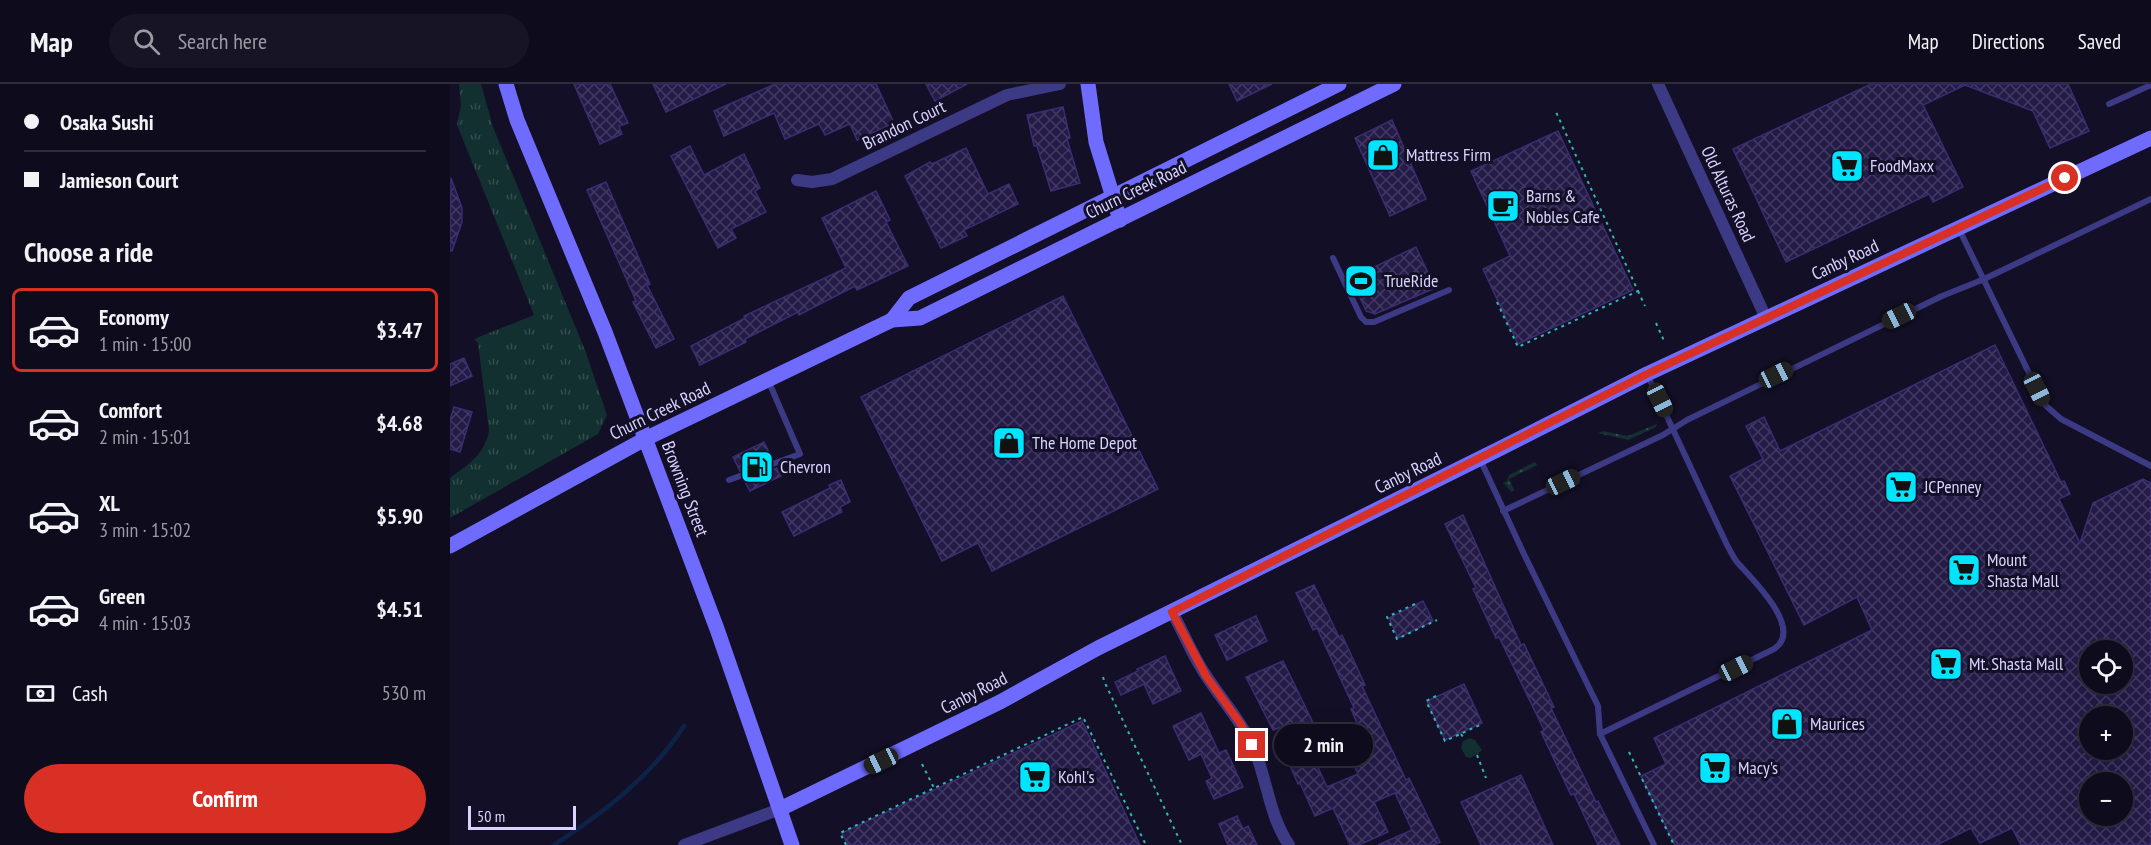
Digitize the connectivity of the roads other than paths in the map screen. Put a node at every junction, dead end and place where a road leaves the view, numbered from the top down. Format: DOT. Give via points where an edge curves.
graph roads {
  1 [pos="506,84"];
  2 [pos="1060,84"];
  3 [pos="1088,84"];
  4 [pos="1339,84"];
  5 [pos="1394,84"];
  6 [pos="1658,84"];
  7 [pos="2151,85"];
  8 [pos="2109,104"];
  9 [pos="2151,138"];
  10 [pos="797,180"];
  11 [pos="1113,195"];
  12 [pos="2151,199"];
  13 [pos="1120,220"];
  14 [pos="1958,228"];
  15 [pos="1333,258"];
  16 [pos="1982,280"];
  17 [pos="1449,290"];
  18 [pos="1766,318"];
  19 [pos="892,320"];
  20 [pos="1647,374"];
  21 [pos="768,380"];
  22 [pos="1673,429"];
  23 [pos="645,439"];
  24 [pos="1480,459"];
  25 [pos="2151,466"];
  26 [pos="729,480"];
  27 [pos="1503,511"];
  28 [pos="450,546"];
  29 [pos="1172,612"];
  30 [pos="1600,734"];
  31 [pos="780,809"];
  32 [pos="684,845"];
  33 [pos="792,845"];
  34 [pos="1289,845"];
  35 [pos="1653,845"];
  1 -- 23 [label="street, Browning Street" via="516,120 589,291"];
  2 -- 10 [label="street, Brandon Court" via="1007,95 832,179 812,183"];
  3 -- 11 [label="street" via="1096,142"];
  4 -- 11 [label="street, Churn Creek Road"];
  5 -- 13 [label="street, Churn Creek Road"];
  6 -- 18 [label="street, Old Alturas Road"];
  7 -- 8 [label="lane"];
  9 -- 14 [label="street, Canby Road"];
  11 -- 13 [label="street"];
  11 -- 19 [label="street, Churn Creek Road" via="909,298"];
  12 -- 16 [label="lane"];
  13 -- 19 [label="street, Churn Creek Road" via="920,318"];
  14 -- 16 [label="lane"];
  14 -- 18 [label="street, Canby Road"];
  15 -- 17 [label="lane" via="1366,322"];
  16 -- 22 [label="lane" via="1805,362"];
  16 -- 25 [label="lane" via="2048,409 2068,424"];
  18 -- 20 [label="street, Canby Road"];
  19 -- 21 [label="street, Churn Creek Road"];
  20 -- 22 [label="lane"];
  20 -- 24 [label="street, Canby Road"];
  21 -- 23 [label="street, Churn Creek Road"];
  21 -- 26 [label="lane" via="800,454"];
  22 -- 27 [label="lane"];
  22 -- 30 [label="lane" via="1727,545 1768,595 1783,635 1774,650"];
  23 -- 28 [label="street, Churn Creek Road"];
  23 -- 31 [label="street, Browning Street"];
  24 -- 27 [label="lane"];
  24 -- 29 [label="street, Canby Road"];
  27 -- 30 [label="lane" via="1598,706"];
  29 -- 31 [label="street, Canby Road" via="1000,702"];
  29 -- 34 [label="street" via="1206,676 1252,745 1277,824"];
  30 -- 35 [label="lane"];
  31 -- 32 [label="street, Canby Road"];
  31 -- 33 [label="street, Browning Street"];
}
